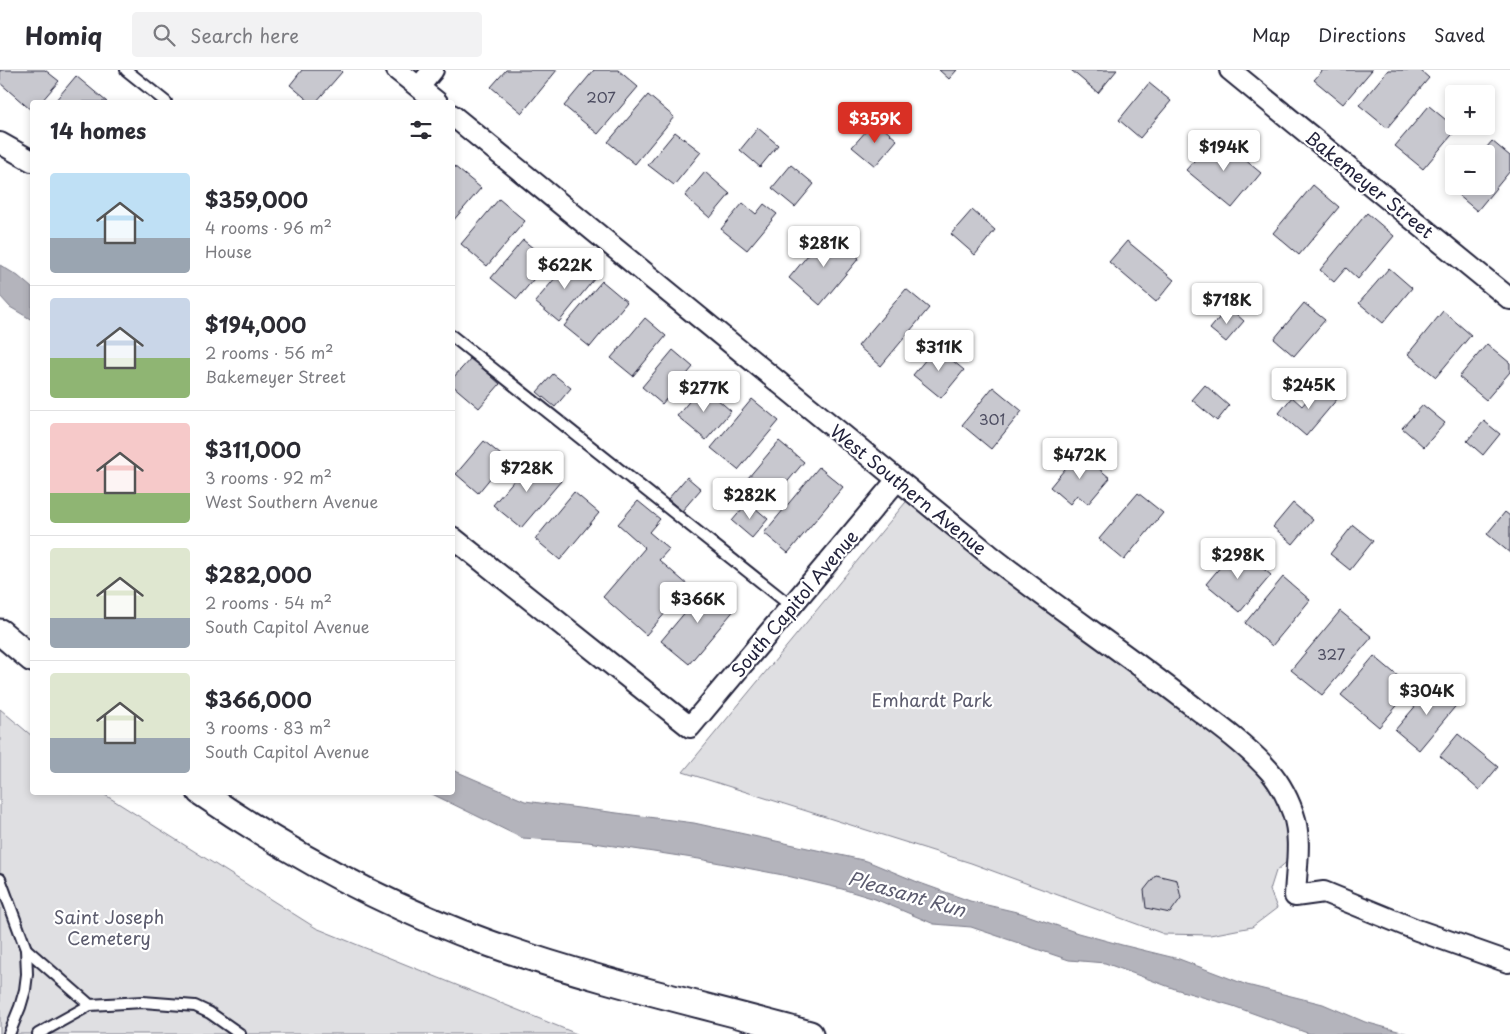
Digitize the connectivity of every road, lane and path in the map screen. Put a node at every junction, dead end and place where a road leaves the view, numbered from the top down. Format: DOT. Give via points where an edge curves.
graph roads {
  1 [pos="126,70"];
  2 [pos="397,70"];
  3 [pos="433,70"];
  4 [pos="1230,70"];
  5 [pos="419,88"];
  6 [pos="164,100"];
  7 [pos="434,100"];
  8 [pos="455,117"];
  9 [pos="0,144"];
  10 [pos="30,160"];
  11 [pos="1510,299"];
  12 [pos="455,338"];
  13 [pos="897,480"];
  14 [pos="455,540"];
  15 [pos="790,606"];
  16 [pos="0,632"];
  17 [pos="30,657"];
  18 [pos="204,795"];
  19 [pos="0,879"];
  20 [pos="26,949"];
  21 [pos="1508,962"];
  22 [pos="90,1005"];
  23 [pos="9,1034"];
  24 [pos="38,1034"];
  25 [pos="240,1034"];
  26 [pos="810,1034"];
  1 -- 6 [label="lane"];
  2 -- 5 [label="street"];
  3 -- 5 [label="street"];
  4 -- 11 [label="street, Bakemeyer Street"];
  5 -- 7 [label="street"];
  8 -- 13 [label="street, West Southern Avenue"];
  9 -- 10 [label="street"];
  12 -- 15 [label="lane"];
  13 -- 15 [label="street, South Capitol Avenue"];
  13 -- 21 [label="street, West Southern Avenue" via="1026,584 1149,672 1264,765 1280,785 1294,814 1298,840 1294,896 1324,892"];
  14 -- 15 [label="street, South Capitol Avenue" via="690,727"];
  16 -- 17 [label="street"];
  18 -- 26 [label="street" via="347,882 481,940 580,972"];
  19 -- 20 [label="lane"];
  20 -- 22 [label="lane"];
  20 -- 23 [label="lane" via="25,990"];
  22 -- 24 [label="lane"];
  22 -- 25 [label="lane" via="143,1002 195,1006"];
}
